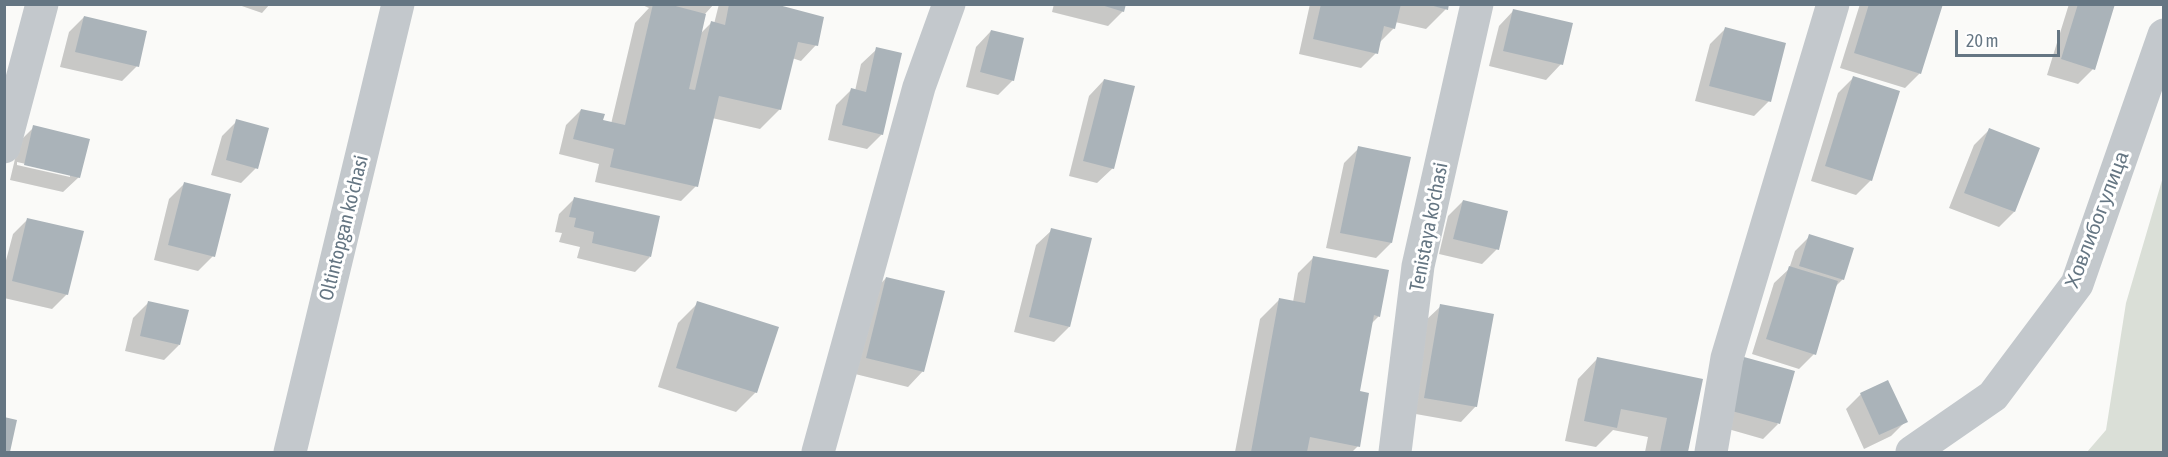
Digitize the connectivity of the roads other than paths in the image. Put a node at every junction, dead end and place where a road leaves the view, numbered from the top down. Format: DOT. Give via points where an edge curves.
graph roads {
  1 [pos="42,4"];
  2 [pos="398,4"];
  3 [pos="950,4"];
  4 [pos="1477,4"];
  5 [pos="1833,4"];
  6 [pos="2163,35"];
  7 [pos="4,147"];
  8 [pos="290,453"];
  9 [pos="818,453"];
  10 [pos="1395,453"];
  11 [pos="1711,453"];
  12 [pos="1912,453"];
  1 -- 7 [label="street"];
  2 -- 8 [label="street, Oltintopgan ko'chasi"];
  3 -- 9 [label="street" via="919,87"];
  4 -- 10 [label="street, Tenistaya ko'chasi" via="1418,266"];
  5 -- 11 [label="street" via="1727,358"];
  6 -- 12 [label="street, Ховлибог улица" via="2078,284 1993,396"];
}
